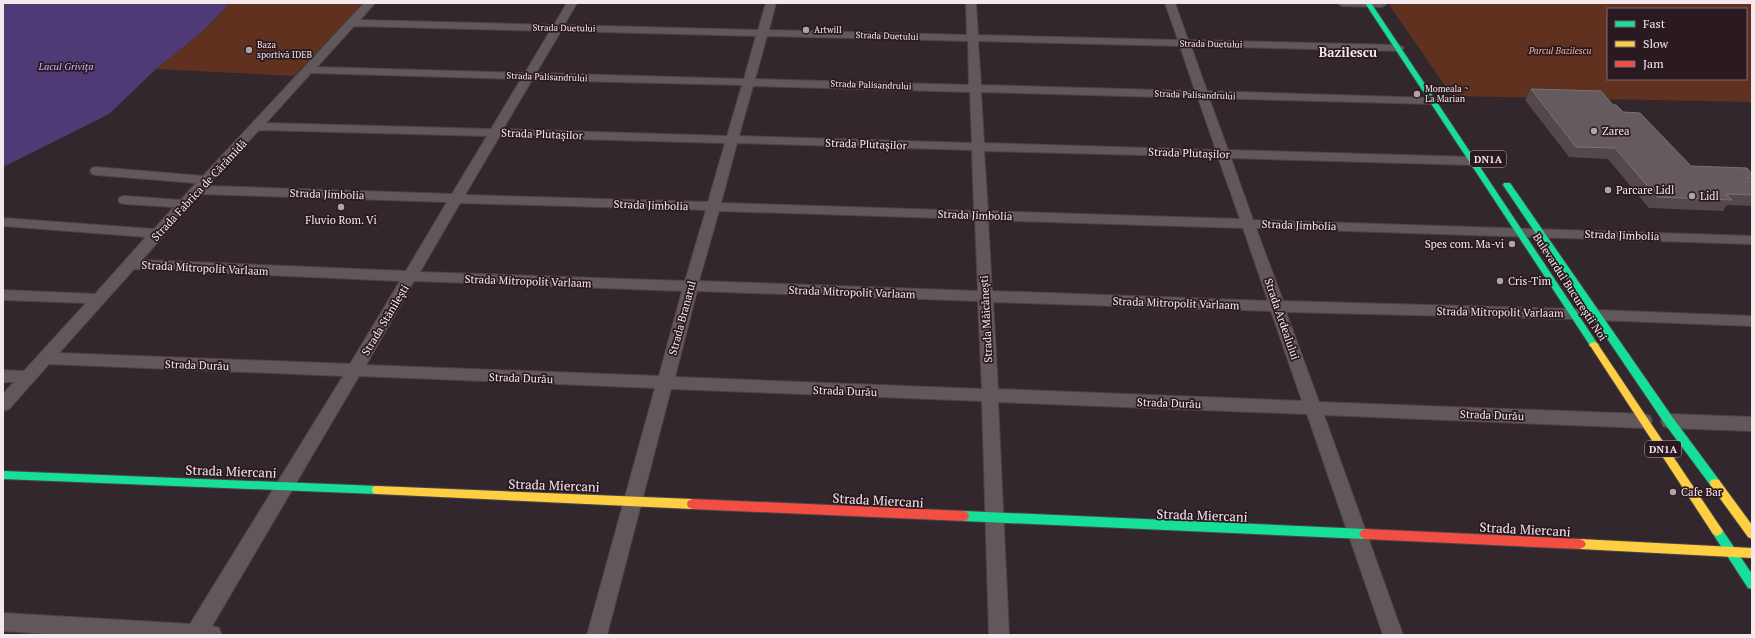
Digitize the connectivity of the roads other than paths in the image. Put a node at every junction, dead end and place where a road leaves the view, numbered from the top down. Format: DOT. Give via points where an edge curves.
graph roads {
  1 [pos="370,3"];
  2 [pos="572,3"];
  3 [pos="771,3"];
  4 [pos="971,3"];
  5 [pos="1170,3"];
  6 [pos="1342,3"];
  7 [pos="1368,3"];
  8 [pos="1383,6"];
  9 [pos="352,23"];
  10 [pos="556,28"];
  11 [pos="764,32"];
  12 [pos="972,38"];
  13 [pos="1185,44"];
  14 [pos="1398,48"];
  15 [pos="309,70"];
  16 [pos="528,76"];
  17 [pos="749,82"];
  18 [pos="975,88"];
  19 [pos="1202,95"];
  20 [pos="1433,101"];
  21 [pos="258,126"];
  22 [pos="495,133"];
  23 [pos="733,140"];
  24 [pos="978,147"];
  25 [pos="1223,154"];
  26 [pos="1473,161"];
  27 [pos="96,171"];
  28 [pos="207,180"];
  29 [pos="1503,180"];
  30 [pos="197,190"];
  31 [pos="456,199"];
  32 [pos="125,200"];
  33 [pos="185,204"];
  34 [pos="713,207"];
  35 [pos="980,215"];
  36 [pos="3,222"];
  37 [pos="1248,224"];
  38 [pos="1520,232"];
  39 [pos="1539,233"];
  40 [pos="158,234"];
  41 [pos="1752,240"];
  42 [pos="131,264"];
  43 [pos="410,277"];
  44 [pos="691,286"];
  45 [pos="3,295"];
  46 [pos="985,297"];
  47 [pos="94,299"];
  48 [pos="1278,306"];
  49 [pos="1574,314"];
  50 [pos="1596,315"];
  51 [pos="1752,321"];
  52 [pos="46,358"];
  53 [pos="354,371"];
  54 [pos="3,376"];
  55 [pos="28,377"];
  56 [pos="664,384"];
  57 [pos="990,396"];
  58 [pos="3,405"];
  59 [pos="1313,408"];
  60 [pos="1644,421"];
  61 [pos="1669,421"];
  62 [pos="1752,424"];
  63 [pos="3,475"];
  64 [pos="283,486"];
  65 [pos="632,501"];
  66 [pos="994,519"];
  67 [pos="1752,534"];
  68 [pos="1358,535"];
  69 [pos="1730,551"];
  70 [pos="1752,553"];
  71 [pos="1752,584"];
  72 [pos="3,622"];
  73 [pos="201,635"];
  74 [pos="597,635"];
  75 [pos="999,635"];
  76 [pos="1394,635"];
  1 -- 9 [label="street, Strada Fabrica de Cărămidă"];
  2 -- 10 [label="street, Strada Stănilești"];
  3 -- 11 [label="street, Strada Branarul"];
  4 -- 12 [label="street, Strada Măicănești"];
  5 -- 13 [label="street, Strada Ardealului"];
  6 -- 7 [label="street"];
  7 -- 8 [label="street"];
  7 -- 14 [label="street, Bulevardul Bucureștii Noi / DN1A"];
  9 -- 10 [label="street, Strada Duetului"];
  9 -- 15 [label="street, Strada Fabrica de Cărămidă"];
  10 -- 11 [label="street, Strada Duetului"];
  10 -- 16 [label="street, Strada Stănilești"];
  11 -- 12 [label="street, Strada Duetului"];
  11 -- 17 [label="street, Strada Branarul"];
  12 -- 13 [label="street, Strada Duetului"];
  12 -- 18 [label="street, Strada Măicănești"];
  13 -- 14 [label="street, Strada Duetului"];
  13 -- 19 [label="street, Strada Ardealului"];
  14 -- 20 [label="street, Bulevardul Bucureștii Noi / DN1A"];
  15 -- 16 [label="street, Strada Palisandrului"];
  15 -- 21 [label="street, Strada Fabrica de Cărămidă"];
  16 -- 17 [label="street, Strada Palisandrului"];
  16 -- 22 [label="street, Strada Stănilești"];
  17 -- 18 [label="street, Strada Palisandrului"];
  17 -- 23 [label="street, Strada Branarul"];
  18 -- 19 [label="street, Strada Palisandrului"];
  18 -- 24 [label="street, Strada Măicănești"];
  19 -- 20 [label="street, Strada Palisandrului"];
  19 -- 25 [label="street, Strada Ardealului"];
  20 -- 26 [label="street, Bulevardul Bucureștii Noi / DN1A"];
  21 -- 22 [label="street, Strada Plutașilor"];
  21 -- 28 [label="street, Strada Fabrica de Cărămidă"];
  22 -- 23 [label="street, Strada Plutașilor"];
  22 -- 31 [label="street, Strada Stănilești"];
  23 -- 24 [label="street, Strada Plutașilor"];
  23 -- 34 [label="street, Strada Branarul"];
  24 -- 25 [label="street, Strada Plutașilor"];
  24 -- 35 [label="street, Strada Măicănești"];
  25 -- 26 [label="street, Strada Plutașilor"];
  25 -- 37 [label="street, Strada Ardealului"];
  26 -- 38 [label="street, Bulevardul Bucureștii Noi / DN1A"];
  27 -- 28 [label="street"];
  28 -- 30 [label="street, Strada Fabrica de Cărămidă"];
  29 -- 39 [label="street, Bulevardul Bucureștii Noi / DN1A"];
  30 -- 31 [label="street, Strada Jimbolia"];
  30 -- 33 [label="street, Strada Fabrica de Cărămidă"];
  31 -- 34 [label="street, Strada Jimbolia"];
  31 -- 43 [label="street, Strada Stănilești"];
  32 -- 33 [label="street"];
  33 -- 40 [label="street, Strada Fabrica de Cărămidă"];
  34 -- 35 [label="street, Strada Jimbolia"];
  34 -- 44 [label="street, Strada Branarul"];
  35 -- 37 [label="street, Strada Jimbolia"];
  35 -- 46 [label="street, Strada Măicănești"];
  36 -- 40 [label="street"];
  37 -- 38 [label="street, Strada Jimbolia"];
  37 -- 48 [label="street, Strada Ardealului"];
  38 -- 39 [label="street, Strada Jimbolia"];
  38 -- 49 [label="street, Bulevardul Bucureștii Noi / DN1A"];
  39 -- 41 [label="street, Strada Jimbolia"];
  39 -- 50 [label="street, Bulevardul Bucureștii Noi / DN1A"];
  40 -- 42 [label="street, Strada Fabrica de Cărămidă"];
  42 -- 43 [label="street, Strada Mitropolit Varlaam"];
  42 -- 47 [label="street, Strada Fabrica de Cărămidă"];
  43 -- 44 [label="street, Strada Mitropolit Varlaam"];
  43 -- 53 [label="street, Strada Stănilești"];
  44 -- 46 [label="street, Strada Mitropolit Varlaam"];
  44 -- 56 [label="street, Strada Branarul"];
  45 -- 47 [label="street"];
  46 -- 48 [label="street, Strada Mitropolit Varlaam"];
  46 -- 57 [label="street, Strada Măicănești"];
  47 -- 52 [label="street, Strada Fabrica de Cărămidă"];
  48 -- 49 [label="street, Strada Mitropolit Varlaam"];
  48 -- 59 [label="street, Strada Ardealului"];
  49 -- 60 [label="street, Bulevardul Bucureștii Noi / DN1A"];
  50 -- 51 [label="street"];
  50 -- 61 [label="street, Bulevardul Bucureștii Noi / DN1A"];
  52 -- 53 [label="street, Strada Durău"];
  52 -- 55 [label="street, Strada Fabrica de Cărămidă"];
  53 -- 56 [label="street, Strada Durău"];
  53 -- 64 [label="street, Strada Stănilești"];
  54 -- 55 [label="street"];
  55 -- 58 [label="street, Strada Fabrica de Cărămidă"];
  56 -- 57 [label="street, Strada Durău"];
  56 -- 65 [label="street, Strada Branarul"];
  57 -- 59 [label="street, Strada Durău"];
  57 -- 66 [label="street, Strada Măicănești"];
  59 -- 60 [label="street, Strada Durău"];
  59 -- 68 [label="street, Strada Ardealului"];
  60 -- 69 [label="street, Bulevardul Bucureștii Noi / DN1A"];
  61 -- 62 [label="street"];
  61 -- 67 [label="street, Bulevardul Bucureștii Noi / DN1A"];
  63 -- 64 [label="street, Strada Miercani"];
  64 -- 65 [label="street, Strada Miercani"];
  64 -- 73 [label="street, Strada Stănilești"];
  65 -- 66 [label="street, Strada Miercani"];
  65 -- 74 [label="street, Strada Branarul"];
  66 -- 68 [label="street, Strada Miercani"];
  66 -- 75 [label="street, Strada Măicănești"];
  68 -- 69 [label="street, Strada Miercani"];
  68 -- 76 [label="street, Strada Ardealului"];
  69 -- 70 [label="street, Strada Miercani"];
  69 -- 71 [label="street, Bulevardul Bucureștii Noi / DN1A"];
  72 -- 73 [label="street"];
}
